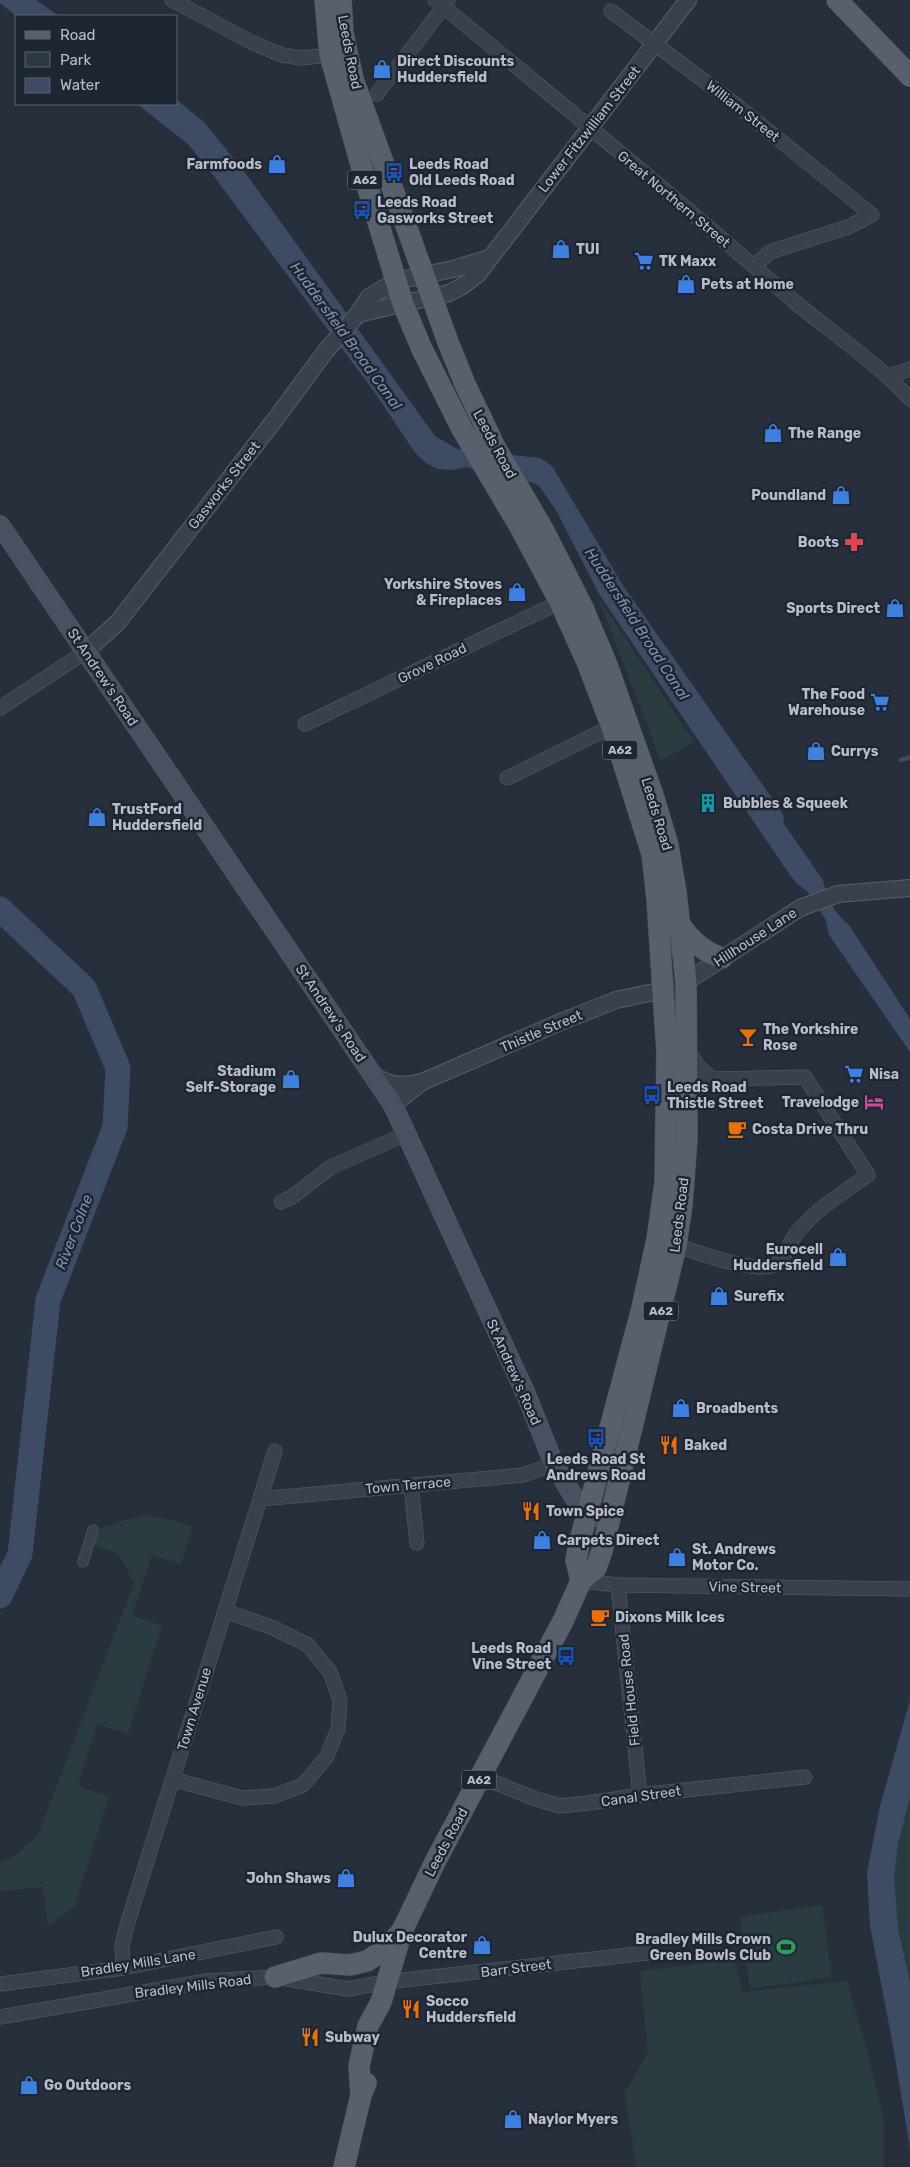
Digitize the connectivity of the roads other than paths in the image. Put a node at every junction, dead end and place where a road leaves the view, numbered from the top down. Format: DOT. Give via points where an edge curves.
graph roads {
  1 [pos="172,0"];
  2 [pos="325,0"];
  3 [pos="341,0"];
  4 [pos="688,0"];
  5 [pos="837,0"];
  6 [pos="855,0"];
  7 [pos="442,2"];
  8 [pos="611,11"];
  9 [pos="655,43"];
  10 [pos="338,51"];
  11 [pos="889,54"];
  12 [pos="910,76"];
  13 [pos="377,94"];
  14 [pos="589,128"];
  15 [pos="489,258"];
  16 [pos="754,266"];
  17 [pos="424,275"];
  18 [pos="396,281"];
  19 [pos="432,298"];
  20 [pos="403,304"];
  21 [pos="358,314"];
  22 [pos="910,370"];
  23 [pos="889,376"];
  24 [pos="910,399"];
  25 [pos="0,525"];
  26 [pos="560,602"];
  27 [pos="85,652"];
  28 [pos="0,708"];
  29 [pos="619,723"];
  30 [pos="305,724"];
  31 [pos="507,778"];
  32 [pos="910,888"];
  33 [pos="680,926"];
  34 [pos="722,958"];
  35 [pos="686,982"];
  36 [pos="664,990"];
  37 [pos="687,1048"];
  38 [pos="372,1074"];
  39 [pos="712,1079"];
  40 [pos="422,1082"];
  41 [pos="687,1100"];
  42 [pos="393,1105"];
  43 [pos="406,1134"];
  44 [pos="281,1202"];
  45 [pos="667,1242"];
  46 [pos="275,1451"];
  47 [pos="554,1464"];
  48 [pos="411,1485"];
  49 [pos="260,1499"];
  50 [pos="588,1516"];
  51 [pos="609,1519"];
  52 [pos="93,1530"];
  53 [pos="417,1543"];
  54 [pos="83,1562"];
  55 [pos="581,1581"];
  56 [pos="618,1585"];
  57 [pos="910,1590"];
  58 [pos="225,1611"];
  59 [pos="481,1777"];
  60 [pos="806,1777"];
  61 [pos="172,1779"];
  62 [pos="640,1794"];
  63 [pos="402,1931"];
  64 [pos="276,1937"];
  65 [pos="647,1953"];
  66 [pos="123,1968"];
  67 [pos="275,1977"];
  68 [pos="0,1984"];
  69 [pos="384,1992"];
  70 [pos="0,2017"];
  71 [pos="344,2167"];
  1 -- 10 [label="street" via="282,55 301,58"];
  2 -- 10 [label="main road, Leeds Road / A62"];
  3 -- 10 [label="main road, Leeds Road / A62" via="343,32"];
  4 -- 9 [label="street, Lower Fitzwilliam Street"];
  5 -- 11 [label="main road"];
  6 -- 11 [label="main road"];
  7 -- 13 [label="street"];
  7 -- 14 [label="street, Great Northern Street"];
  8 -- 9 [label="street, William Street"];
  9 -- 14 [label="street, Lower Fitzwilliam Street"];
  9 -- 16 [label="street, William Street" via="872,215 848,227 770,252"];
  10 -- 17 [label="main road, Leeds Road / A62" via="352,79"];
  10 -- 18 [label="main road, Leeds Road / A62" via="365,180"];
  11 -- 12 [label="main road"];
  14 -- 15 [label="street, Lower Fitzwilliam Street"];
  14 -- 16 [label="street, Great Northern Street"];
  15 -- 17 [label="street"];
  15 -- 19 [label="street, Lower Fitzwilliam Street" via="478,274 461,287"];
  16 -- 23 [label="street, Great Northern Street" via="810,315"];
  17 -- 18 [label="street, Gasworks Street"];
  17 -- 19 [label="main road, Leeds Road"];
  18 -- 20 [label="main road, Leeds Road / A62"];
  18 -- 21 [label="street, Gasworks Street" via="369,297"];
  19 -- 20 [label="street, Lower Fitzwilliam Street"];
  19 -- 29 [label="main road, Leeds Road / A62" via="454,359 495,447 544,531 586,616 607,665"];
  20 -- 21 [label="street"];
  20 -- 26 [label="main road, Leeds Road / A62" via="420,347"];
  21 -- 27 [label="street, Gasworks Street" via="325,352 118,622"];
  22 -- 23 [label="street"];
  23 -- 24 [label="street, Great Northern Street"];
  25 -- 27 [label="main road, St Andrew's Road"];
  26 -- 29 [label="main road, Leeds Road / A62"];
  26 -- 30 [label="street, Grove Road"];
  27 -- 28 [label="street"];
  27 -- 38 [label="main road, St Andrew's Road"];
  29 -- 31 [label="street"];
  29 -- 33 [label="main road, Leeds Road / A62" via="653,795 668,845"];
  29 -- 36 [label="main road, Leeds Road / A62" via="652,854"];
  32 -- 34 [label="street, Hillhouse Lane" via="838,894 800,908"];
  33 -- 34 [label="main road" via="700,948"];
  33 -- 35 [label="main road, Leeds Road / A62"];
  34 -- 35 [label="street, Hillhouse Lane"];
  35 -- 36 [label="street, Hillhouse Lane"];
  35 -- 37 [label="main road, Leeds Road / A62"];
  36 -- 40 [label="street, Thistle Street" via="616,1000"];
  36 -- 45 [label="main road, Leeds Road / A62"];
  37 -- 39 [label="street" via="698,1066"];
  37 -- 41 [label="main road, Leeds Road / A62"];
  38 -- 40 [label="street, Thistle Street" via="389,1084"];
  38 -- 42 [label="main road, St Andrew's Road"];
  39 -- 41 [label="street"];
  39 -- 45 [label="street" via="805,1077 868,1175 805,1223 787,1252 774,1264 757,1266 732,1262"];
  40 -- 42 [label="street, Thistle Street"];
  41 -- 45 [label="main road, Leeds Road / A62" via="682,1206"];
  42 -- 43 [label="main road, St Andrew's Road"];
  43 -- 44 [label="street" via="331,1167"];
  43 -- 47 [label="main road, St Andrew's Road" via="525,1392"];
  45 -- 50 [label="main road, Leeds Road / A62" via="635,1334"];
  45 -- 51 [label="main road, Leeds Road / A62"];
  46 -- 49 [label="street, Town Avenue"];
  47 -- 48 [label="street, Town Terrace" via="523,1475"];
  47 -- 50 [label="main road, St Andrew's Road"];
  48 -- 49 [label="street, Town Terrace"];
  48 -- 53 [label="street"];
  49 -- 58 [label="street, Town Avenue"];
  50 -- 51 [label="main road"];
  50 -- 55 [label="main road, Leeds Road / A62" via="576,1560"];
  51 -- 55 [label="main road, Leeds Road / A62" via="596,1568"];
  52 -- 54 [label="street"];
  55 -- 56 [label="street, Vine Street"];
  55 -- 59 [label="main road, Leeds Road / A62"];
  56 -- 57 [label="street, Vine Street"];
  56 -- 62 [label="street, Field House Road"];
  58 -- 61 [label="street, Town Avenue"];
  58 -- 61 [label="street" via="271,1627 308,1645 330,1672 340,1700 338,1728 326,1758 303,1785 274,1796 242,1798"];
  59 -- 62 [label="street, Canal Street" via="560,1806"];
  59 -- 63 [label="main road, Leeds Road / A62"];
  60 -- 62 [label="street, Canal Street"];
  61 -- 66 [label="street, Town Avenue" via="127,1925 122,1946"];
  63 -- 67 [label="main road" via="387,1948 367,1961 350,1965 321,1963"];
  63 -- 69 [label="main road, Leeds Road / A62"];
  64 -- 66 [label="street, Bradley Mills Lane"];
  65 -- 69 [label="street, Barr Street"];
  66 -- 68 [label="street, Bradley Mills Lane"];
  67 -- 69 [label="street, Bradley Mills Road"];
  67 -- 70 [label="street, Bradley Mills Road" via="192,1983"];
  69 -- 71 [label="main road, Leeds Road / A62" via="382,2024 373,2066 361,2095"];
}
